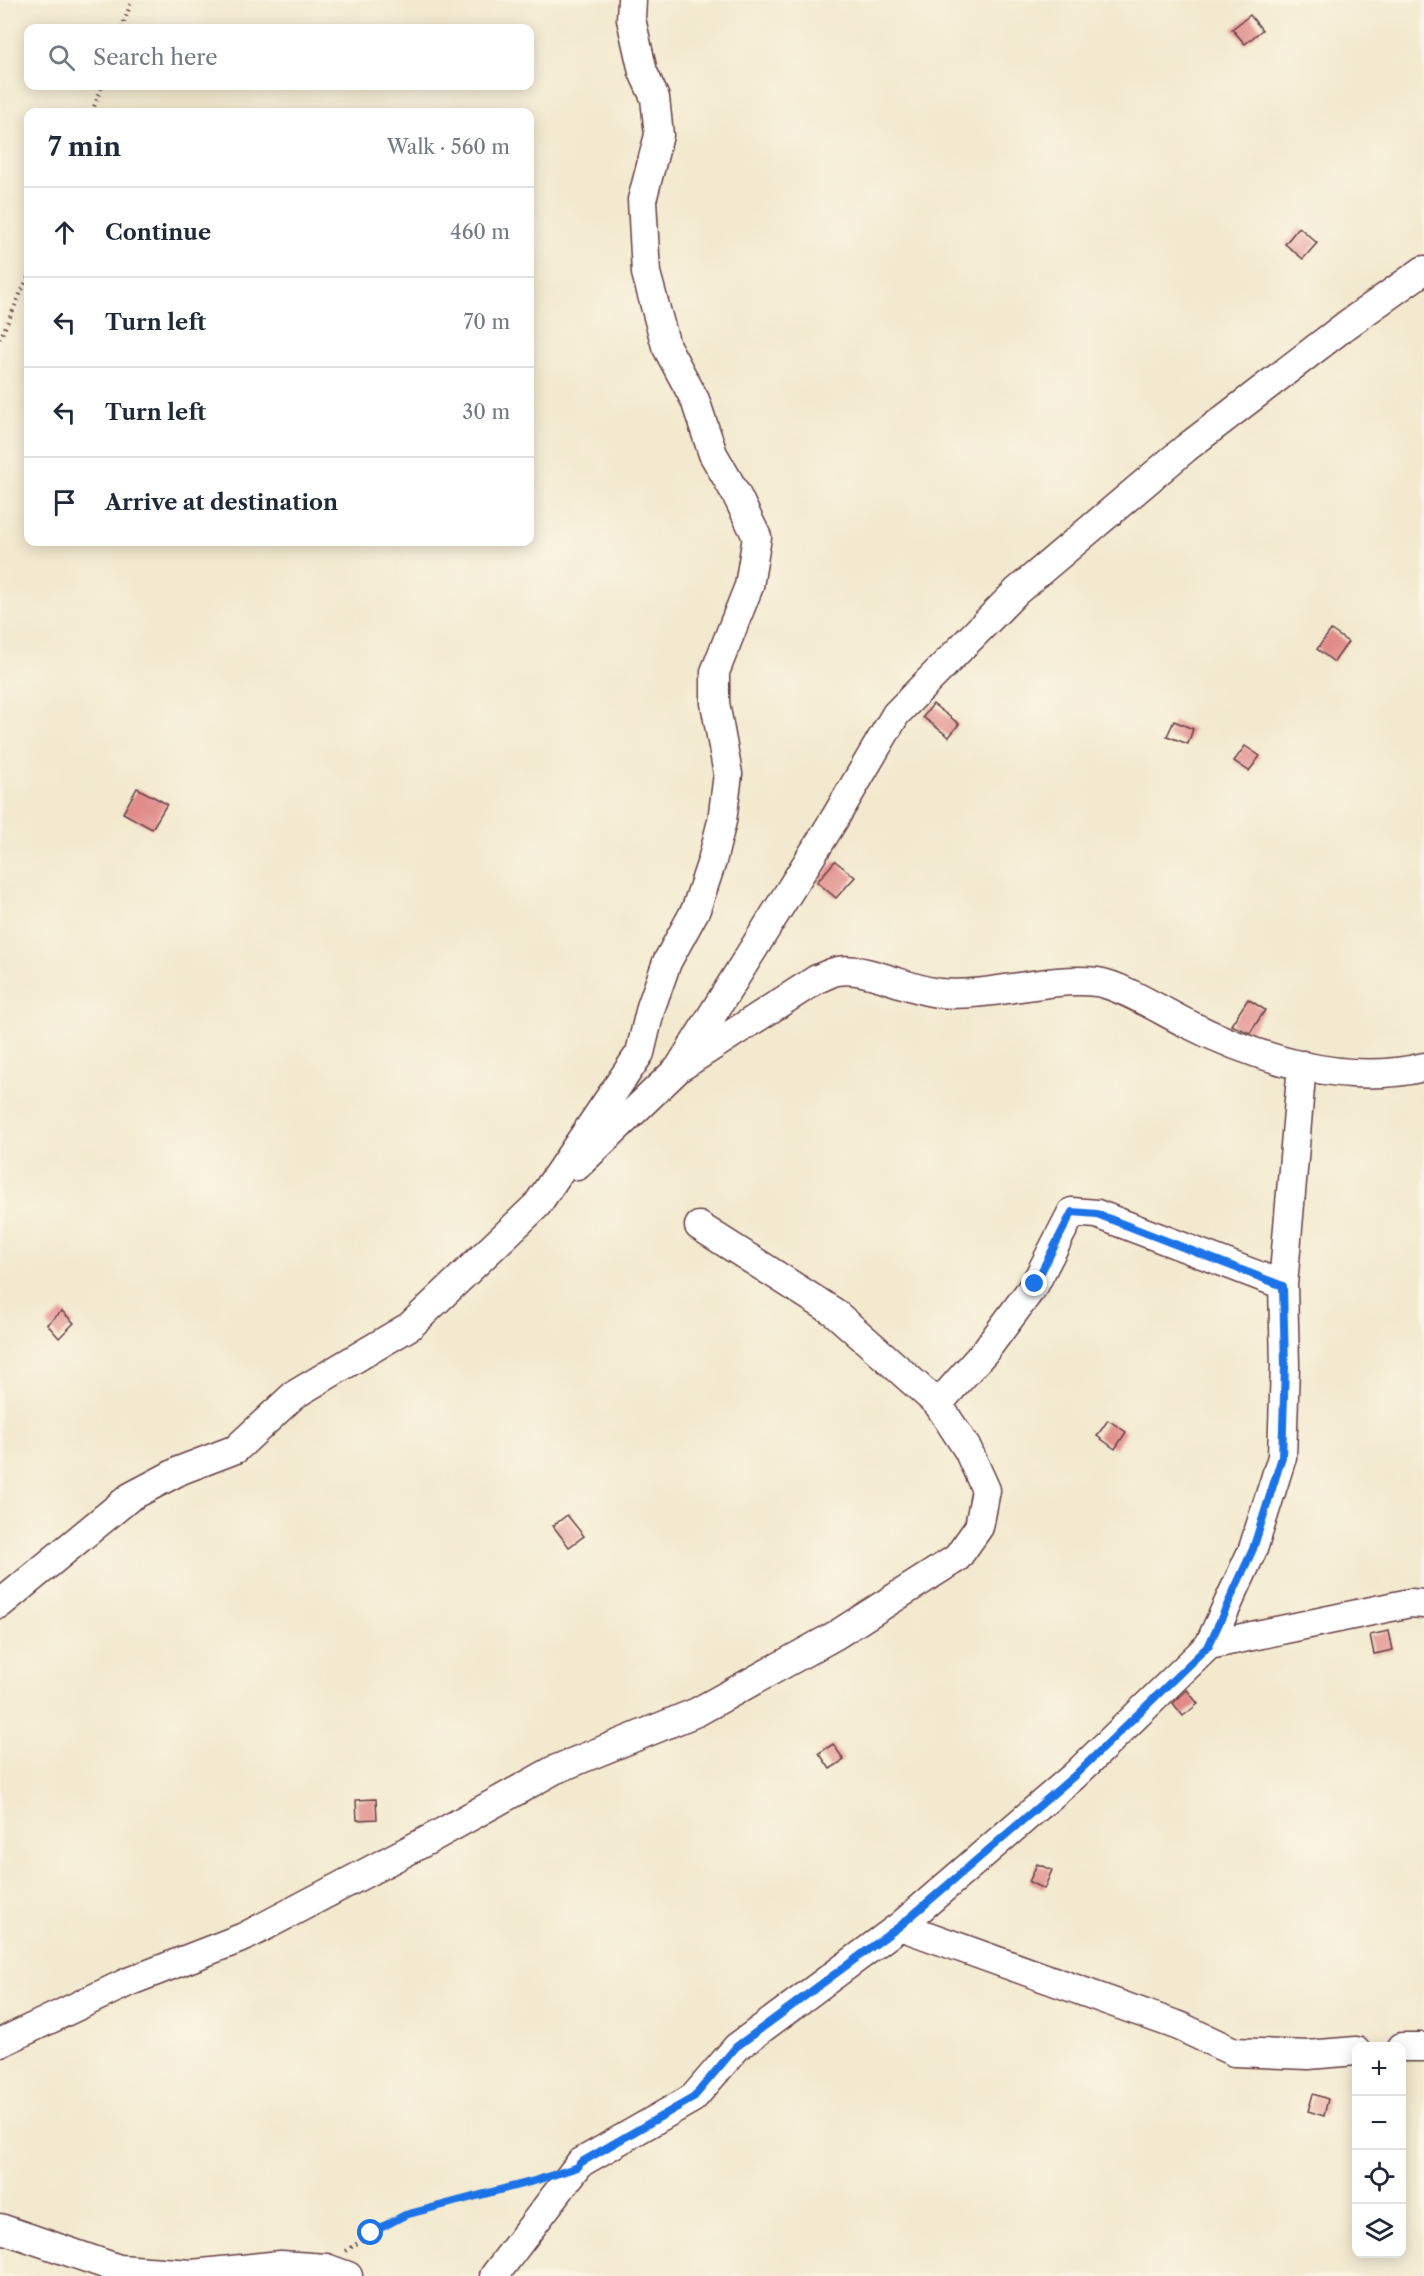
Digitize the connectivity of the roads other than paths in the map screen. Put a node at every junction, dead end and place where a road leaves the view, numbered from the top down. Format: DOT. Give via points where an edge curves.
graph roads {
  1 [pos="632,0"];
  2 [pos="1424,270"];
  3 [pos="1302,1065"];
  4 [pos="1424,1066"];
  5 [pos="679,1068"];
  6 [pos="537,1205"];
  7 [pos="699,1226"];
  8 [pos="1283,1286"];
  9 [pos="938,1404"];
  10 [pos="0,1604"];
  11 [pos="1424,1604"];
  12 [pos="1209,1645"];
  13 [pos="900,1926"];
  14 [pos="0,2043"];
  15 [pos="1406,2047"];
  16 [pos="1424,2048"];
  17 [pos="1352,2051"];
  18 [pos="0,2228"];
  19 [pos="337,2272"];
  20 [pos="494,2276"];
  1 -- 6 [label="street" via="632,19 644,72 655,98 659,135 642,200 646,273 666,346 696,400 713,454 757,537 749,586 715,672 715,703 728,774 722,821 709,871 696,909 667,962 640,1053"];
  2 -- 5 [label="street" via="1168,463 1017,591 896,714"];
  3 -- 4 [label="street" via="1369,1074"];
  3 -- 5 [label="street" via="1198,1029 1098,982 940,993 870,974 838,971 817,980"];
  3 -- 8 [label="street"];
  5 -- 6 [label="street"];
  6 -- 10 [label="street" via="410,1326 294,1395 236,1449 181,1470 130,1497"];
  7 -- 9 [label="street" via="834,1312"];
  8 -- 9 [label="street" via="1097,1214 1072,1212 1035,1284 986,1350"];
  8 -- 12 [label="street" via="1282,1457 1253,1549"];
  9 -- 14 [label="street" via="968,1450 986,1490 979,1527 957,1558 836,1635 697,1712 554,1770 244,1937 128,1982"];
  11 -- 12 [label="street" via="1410,1603"];
  12 -- 13 [label="street" via="1074,1776"];
  13 -- 17 [label="street" via="1179,2026 1234,2052 1308,2055"];
  13 -- 20 [label="street" via="736,2047 693,2098 580,2163"];
  15 -- 16 [label="street"];
  18 -- 19 [label="street" via="119,2269 192,2274 281,2265"];
}
